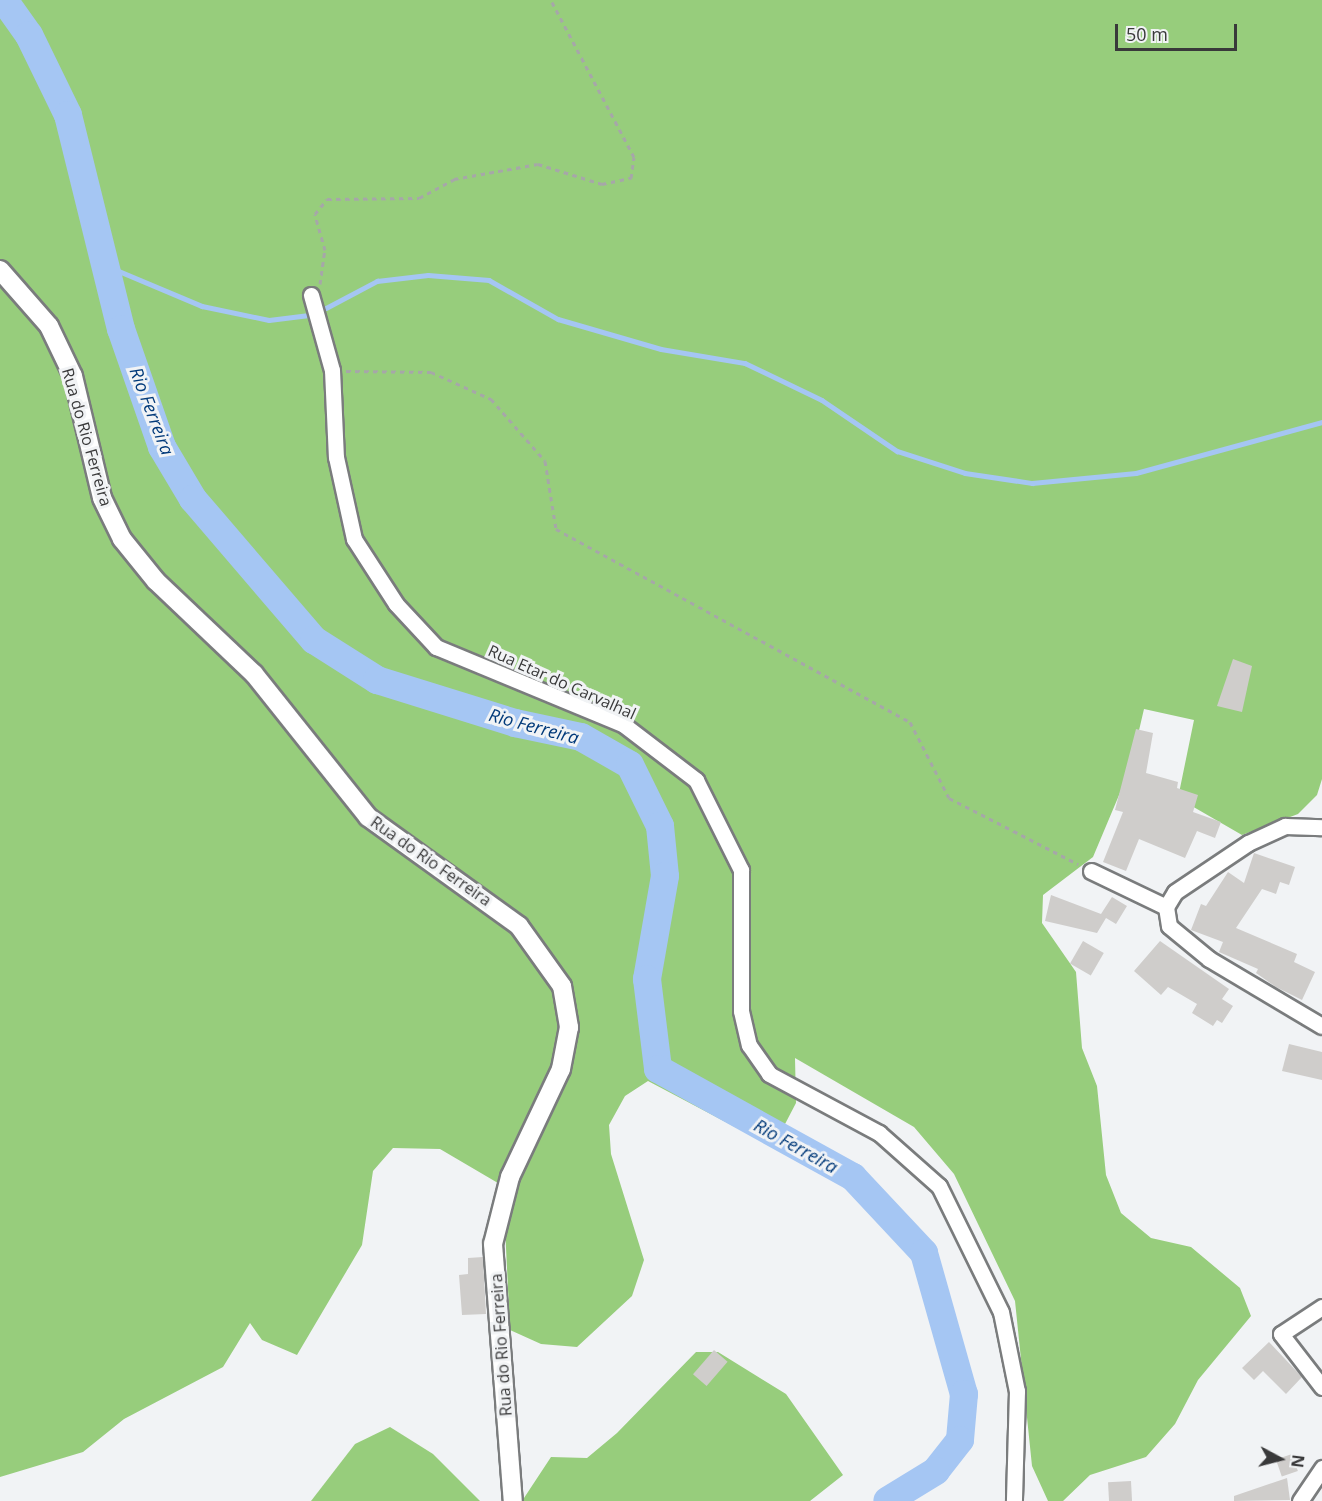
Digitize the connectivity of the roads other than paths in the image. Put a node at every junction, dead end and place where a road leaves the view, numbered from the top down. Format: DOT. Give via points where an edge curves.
graph roads {
  1 [pos="0,270"];
  2 [pos="311,295"];
  3 [pos="1322,827"];
  4 [pos="1091,871"];
  5 [pos="1166,907"];
  6 [pos="1322,1026"];
  7 [pos="1322,1307"];
  8 [pos="1322,1387"];
  9 [pos="1322,1468"];
  10 [pos="513,1501"];
  11 [pos="1014,1501"];
  12 [pos="1300,1501"];
  1 -- 10 [label="street, Rua do Rio Ferreira" via="49,326 73,376 102,498 122,539 156,581 254,674 368,817 519,926 562,986 568,1027 561,1069 510,1177 493,1244"];
  2 -- 11 [label="street, Rua Etar do Carvalhal" via="332,370 336,457 354,539 396,604 436,647 624,725 696,780 741,870 741,1011 749,1045 769,1074 879,1133 939,1186 1001,1312 1017,1391"];
  3 -- 5 [label="street" via="1285,826 1248,843 1184,885"];
  4 -- 5 [label="street"];
  5 -- 6 [label="street" via="1169,926 1209,959"];
  7 -- 8 [label="street" via="1281,1334"];
  9 -- 12 [label="street"];
}
